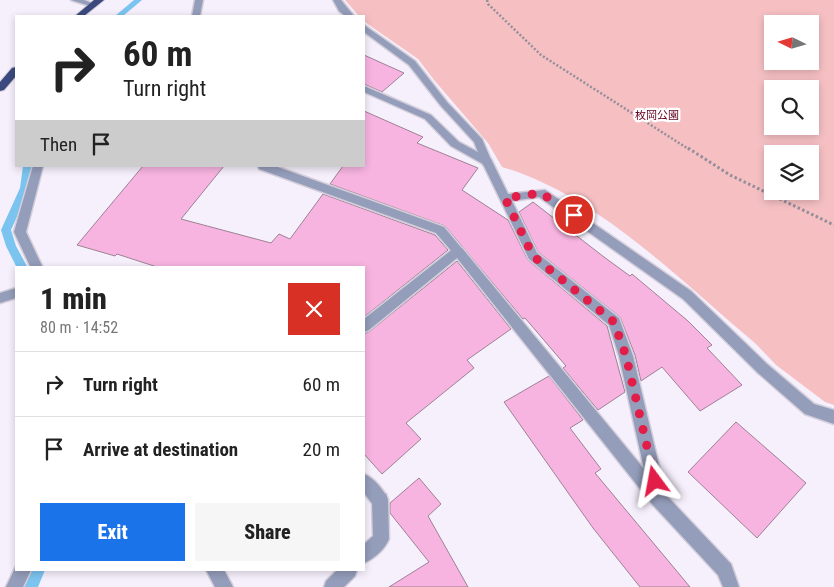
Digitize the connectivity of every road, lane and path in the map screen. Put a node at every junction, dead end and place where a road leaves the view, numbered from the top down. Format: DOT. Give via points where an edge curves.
graph roads {
  1 [pos="75,0"];
  2 [pos="199,0"];
  3 [pos="337,0"];
  4 [pos="487,0"];
  5 [pos="97,3"];
  6 [pos="80,15"];
  7 [pos="196,15"];
  8 [pos="349,15"];
  9 [pos="365,30"];
  10 [pos="15,71"];
  11 [pos="0,88"];
  12 [pos="365,89"];
  13 [pos="487,162"];
  14 [pos="38,167"];
  15 [pos="266,167"];
  16 [pos="505,198"];
  17 [pos="834,225"];
  18 [pos="458,251"];
  19 [pos="36,266"];
  20 [pos="15,293"];
  21 [pos="0,298"];
  22 [pos="365,325"];
  23 [pos="834,417"];
  24 [pos="365,483"];
  25 [pos="659,499"];
  26 [pos="365,554"];
  27 [pos="22,571"];
  28 [pos="215,571"];
  29 [pos="348,571"];
  30 [pos="14,587"];
  31 [pos="225,587"];
  32 [pos="332,587"];
  33 [pos="732,587"];
  1 -- 5 [label="street"];
  2 -- 7 [label="street"];
  3 -- 8 [label="street"];
  4 -- 17 [label="path" via="540,55 730,174"];
  5 -- 6 [label="highway"];
  9 -- 13 [label="street" via="412,63 478,141"];
  10 -- 11 [label="highway"];
  12 -- 13 [label="street" via="428,117 455,144"];
  13 -- 16 [label="street"];
  14 -- 19 [label="street" via="20,232"];
  15 -- 18 [label="street" via="440,230"];
  16 -- 23 [label="street" via="541,193 687,295 762,368 810,408"];
  16 -- 25 [label="street" via="533,256 614,322 626,356"];
  18 -- 22 [label="street"];
  18 -- 25 [label="street"];
  20 -- 21 [label="street"];
  24 -- 26 [label="street" via="380,500 381,539"];
  25 -- 33 [label="street" via="725,570"];
  27 -- 30 [label="street"];
  28 -- 31 [label="street"];
  29 -- 32 [label="street"];
}
